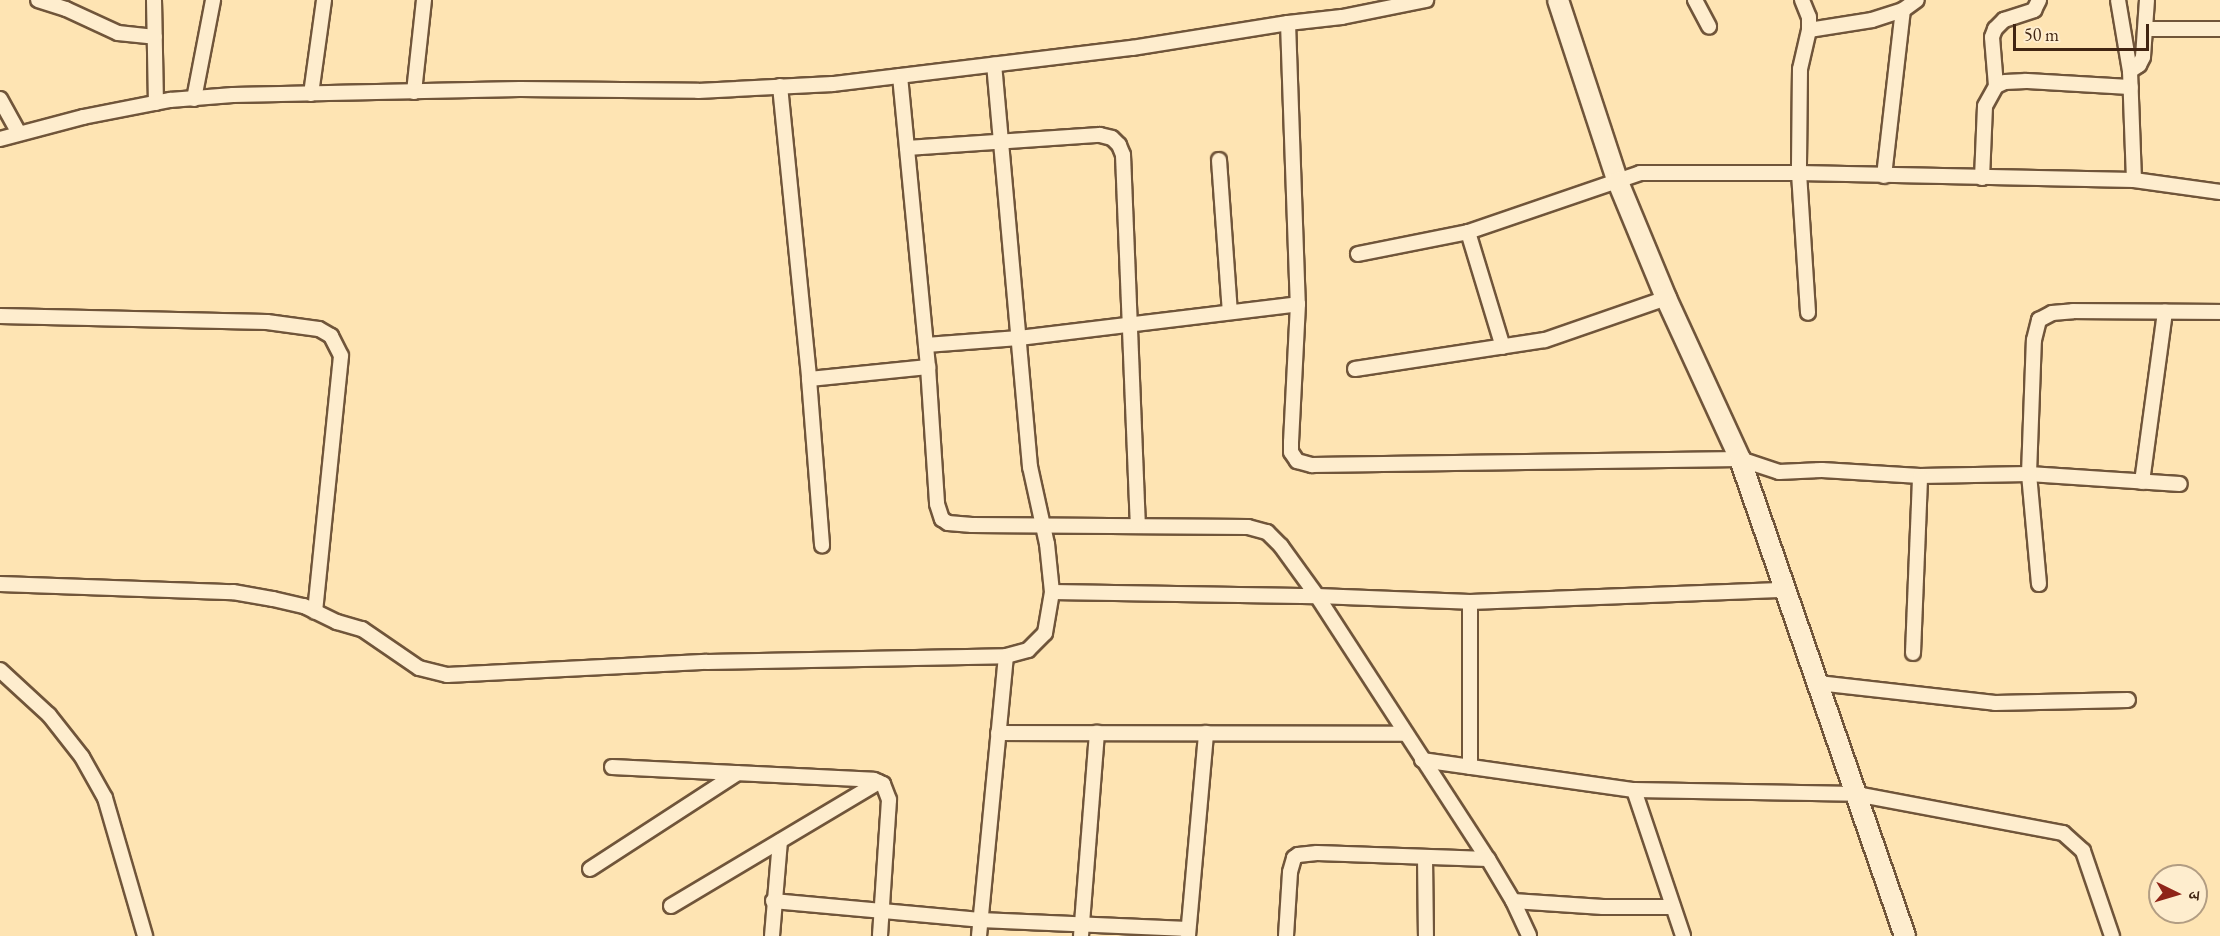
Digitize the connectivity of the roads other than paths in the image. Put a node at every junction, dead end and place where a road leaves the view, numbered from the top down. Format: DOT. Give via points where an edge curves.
graph roads {
  1 [pos="38,0"];
  2 [pos="154,0"];
  3 [pos="213,0"];
  4 [pos="324,0"];
  5 [pos="424,0"];
  6 [pos="1426,0"];
  7 [pos="1558,0"];
  8 [pos="1695,0"];
  9 [pos="1802,0"];
  10 [pos="1917,0"];
  11 [pos="2039,0"];
  12 [pos="2118,0"];
  13 [pos="2147,0"];
  14 [pos="1903,10"];
  15 [pos="1288,23"];
  16 [pos="1709,26"];
  17 [pos="2146,29"];
  18 [pos="2220,29"];
  19 [pos="1809,30"];
  20 [pos="155,37"];
  21 [pos="994,65"];
  22 [pos="2130,71"];
  23 [pos="900,76"];
  24 [pos="780,86"];
  25 [pos="1996,86"];
  26 [pos="2131,87"];
  27 [pos="414,92"];
  28 [pos="311,94"];
  29 [pos="0,99"];
  30 [pos="194,99"];
  31 [pos="156,103"];
  32 [pos="19,133"];
  33 [pos="0,139"];
  34 [pos="1002,142"];
  35 [pos="907,148"];
  36 [pos="1219,160"];
  37 [pos="1799,173"];
  38 [pos="1884,176"];
  39 [pos="1982,178"];
  40 [pos="2134,180"];
  41 [pos="1618,182"];
  42 [pos="2220,192"];
  43 [pos="1468,232"];
  44 [pos="1358,254"];
  45 [pos="1666,298"];
  46 [pos="1298,304"];
  47 [pos="1230,312"];
  48 [pos="2165,312"];
  49 [pos="2220,312"];
  50 [pos="1808,313"];
  51 [pos="0,316"];
  52 [pos="1131,324"];
  53 [pos="1019,338"];
  54 [pos="926,345"];
  55 [pos="1503,347"];
  56 [pos="928,368"];
  57 [pos="1355,369"];
  58 [pos="809,379"];
  59 [pos="1740,459"];
  60 [pos="2029,474"];
  61 [pos="1920,476"];
  62 [pos="2142,482"];
  63 [pos="2180,484"];
  64 [pos="1042,526"];
  65 [pos="1138,526"];
  66 [pos="822,545"];
  67 [pos="0,584"];
  68 [pos="2039,584"];
  69 [pos="1786,590"];
  70 [pos="1052,592"];
  71 [pos="1317,596"];
  72 [pos="1470,602"];
  73 [pos="315,612"];
  74 [pos="1913,653"];
  75 [pos="1006,656"];
  76 [pos="0,670"];
  77 [pos="1818,683"];
  78 [pos="2128,700"];
  79 [pos="998,733"];
  80 [pos="1097,733"];
  81 [pos="1206,733"];
  82 [pos="1405,734"];
  83 [pos="1422,760"];
  84 [pos="612,767"];
  85 [pos="1470,767"];
  86 [pos="738,773"];
  87 [pos="879,782"];
  88 [pos="1634,789"];
  89 [pos="1856,794"];
  90 [pos="780,841"];
  91 [pos="1425,856"];
  92 [pos="1488,859"];
  93 [pos="590,868"];
  94 [pos="773,901"];
  95 [pos="1513,901"];
  96 [pos="671,906"];
  97 [pos="1673,907"];
  98 [pos="881,912"];
  99 [pos="980,920"];
  100 [pos="1082,930"];
  101 [pos="1188,932"];
  102 [pos="146,936"];
  103 [pos="772,936"];
  104 [pos="880,936"];
  105 [pos="979,936"];
  106 [pos="1286,936"];
  107 [pos="1426,936"];
  108 [pos="1528,936"];
  109 [pos="1683,936"];
  110 [pos="1905,936"];
  111 [pos="2112,936"];
  1 -- 20 [label="street" via="118,33"];
  2 -- 20 [label="street"];
  3 -- 30 [label="street"];
  4 -- 28 [label="street"];
  5 -- 27 [label="street"];
  6 -- 15 [label="street"];
  7 -- 41 [label="street"];
  8 -- 16 [label="street"];
  9 -- 19 [label="street"];
  10 -- 14 [label="street"];
  11 -- 25 [label="street" via="2034,10 2004,20 1995,29 1992,37"];
  12 -- 22 [label="street"];
  13 -- 17 [label="street"];
  14 -- 19 [label="street"];
  14 -- 38 [label="street"];
  15 -- 21 [label="street"];
  15 -- 46 [label="street"];
  17 -- 18 [label="street"];
  17 -- 22 [label="street" via="2141,62"];
  19 -- 37 [label="street" via="1800,69"];
  20 -- 31 [label="street"];
  21 -- 23 [label="street"];
  21 -- 34 [label="street"];
  22 -- 26 [label="street"];
  23 -- 24 [label="street"];
  23 -- 35 [label="street"];
  24 -- 27 [label="street" via="698,91"];
  24 -- 58 [label="street"];
  25 -- 26 [label="street" via="2026,81"];
  25 -- 39 [label="street" via="1985,106"];
  26 -- 40 [label="street"];
  27 -- 28 [label="street"];
  28 -- 30 [label="street"];
  29 -- 32 [label="street"];
  30 -- 31 [label="street"];
  31 -- 32 [label="street"];
  32 -- 33 [label="street"];
  34 -- 35 [label="street"];
  34 -- 52 [label="street" via="1100,135 1119,145 1123,155"];
  34 -- 53 [label="street"];
  35 -- 54 [label="street"];
  36 -- 47 [label="street"];
  37 -- 38 [label="street"];
  37 -- 41 [label="street" via="1640,173"];
  37 -- 50 [label="street"];
  38 -- 39 [label="street"];
  39 -- 40 [label="street"];
  40 -- 42 [label="street"];
  41 -- 43 [label="street"];
  41 -- 45 [label="street"];
  43 -- 44 [label="street"];
  43 -- 55 [label="street"];
  45 -- 55 [label="street" via="1545,340"];
  45 -- 59 [label="street"];
  46 -- 47 [label="street"];
  46 -- 59 [label="street" via="1291,442 1293,458 1302,463"];
  47 -- 52 [label="street"];
  48 -- 49 [label="street"];
  48 -- 60 [label="street" via="2073,311 2052,313 2039,320 2034,340"];
  48 -- 62 [label="street"];
  51 -- 73 [label="street" via="267,322 319,329 332,336 341,356"];
  52 -- 53 [label="street"];
  52 -- 65 [label="street"];
  53 -- 54 [label="street"];
  53 -- 64 [label="street" via="1030,467"];
  54 -- 56 [label="street"];
  55 -- 57 [label="street"];
  56 -- 58 [label="street"];
  56 -- 64 [label="street" via="937,504 942,519 956,524"];
  58 -- 66 [label="street"];
  59 -- 61 [label="street" via="1779,472 1822,470"];
  59 -- 69 [label="street"];
  60 -- 61 [label="street"];
  60 -- 62 [label="street"];
  60 -- 68 [label="street"];
  61 -- 74 [label="street"];
  62 -- 63 [label="street"];
  64 -- 65 [label="street"];
  64 -- 70 [label="street"];
  65 -- 71 [label="street" via="1258,528 1281,546"];
  67 -- 73 [label="street" via="233,592"];
  69 -- 72 [label="street"];
  69 -- 77 [label="street"];
  70 -- 71 [label="street"];
  70 -- 75 [label="street" via="1045,633 1028,650"];
  71 -- 72 [label="street"];
  71 -- 82 [label="street"];
  72 -- 85 [label="street"];
  73 -- 75 [label="street" via="351,626 419,668 434,674 460,676 707,662"];
  75 -- 79 [label="street"];
  76 -- 102 [label="street" via="49,715 82,757 105,798"];
  77 -- 78 [label="street" via="1995,703"];
  77 -- 89 [label="street"];
  79 -- 80 [label="street"];
  79 -- 99 [label="street"];
  80 -- 81 [label="street"];
  80 -- 100 [label="street"];
  81 -- 82 [label="street"];
  81 -- 101 [label="street"];
  82 -- 83 [label="street"];
  83 -- 85 [label="street"];
  83 -- 92 [label="street"];
  84 -- 86 [label="street"];
  85 -- 88 [label="street"];
  86 -- 87 [label="street"];
  86 -- 93 [label="street"];
  87 -- 90 [label="street"];
  87 -- 98 [label="street" via="886,788 889,800"];
  88 -- 89 [label="street"];
  88 -- 97 [label="street"];
  89 -- 110 [label="street"];
  89 -- 111 [label="street" via="2063,833 2083,851"];
  90 -- 94 [label="street"];
  90 -- 96 [label="street"];
  91 -- 92 [label="street"];
  91 -- 106 [label="street" via="1298,855 1290,872"];
  91 -- 107 [label="street"];
  92 -- 95 [label="street"];
  94 -- 98 [label="street"];
  94 -- 103 [label="street"];
  95 -- 97 [label="street"];
  95 -- 108 [label="street"];
  97 -- 109 [label="street"];
  98 -- 99 [label="street"];
  98 -- 104 [label="street"];
  99 -- 100 [label="street"];
  99 -- 105 [label="street"];
  100 -- 101 [label="street"];
}
